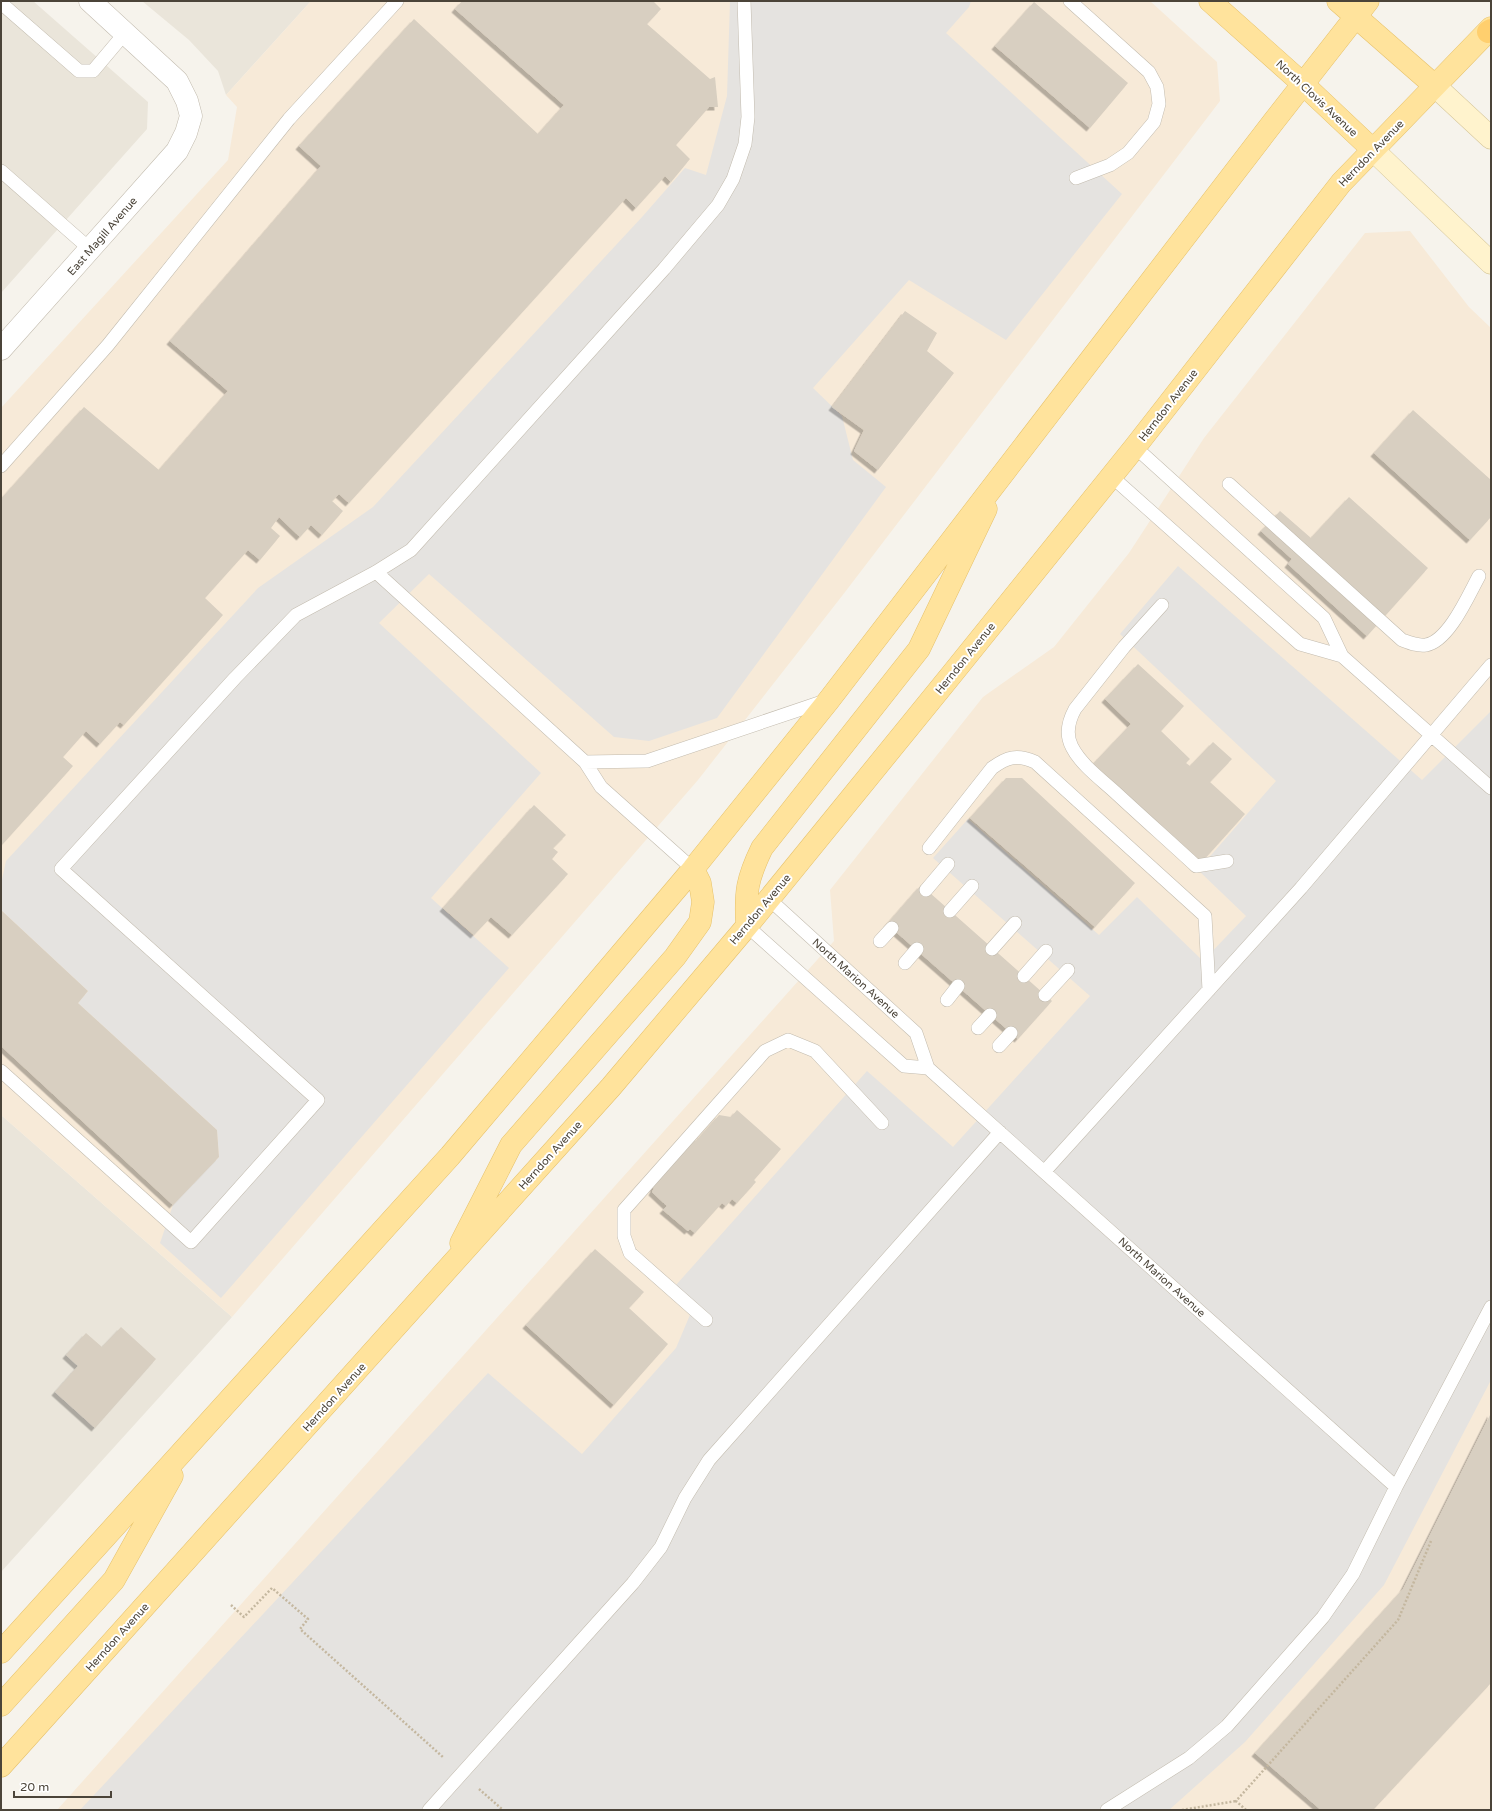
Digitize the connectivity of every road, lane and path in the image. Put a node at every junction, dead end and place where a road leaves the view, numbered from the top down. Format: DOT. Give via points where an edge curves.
graph roads {
  1 [pos="90,1"];
  2 [pos="396,1"];
  3 [pos="744,1"];
  4 [pos="1070,1"];
  5 [pos="1210,1"];
  6 [pos="1338,1"];
  7 [pos="1,3"];
  8 [pos="1362,8"];
  9 [pos="1490,30"];
  10 [pos="126,33"];
  11 [pos="1304,84"];
  12 [pos="1435,86"];
  13 [pos="1491,138"];
  14 [pos="1373,150"];
  15 [pos="1,170"];
  16 [pos="1076,178"];
  17 [pos="91,250"];
  18 [pos="1491,263"];
  19 [pos="1,349"];
  20 [pos="1135,447"];
  21 [pos="1,466"];
  22 [pos="1007,467"];
  23 [pos="1111,476"];
  24 [pos="1229,484"];
  25 [pos="376,572"];
  26 [pos="1479,576"];
  27 [pos="1162,605"];
  28 [pos="1342,656"];
  29 [pos="1491,665"];
  30 [pos="829,700"];
  31 [pos="1432,735"];
  32 [pos="585,762"];
  33 [pos="1491,788"];
  34 [pos="929,848"];
  35 [pos="1227,861"];
  36 [pos="948,864"];
  37 [pos="693,869"];
  38 [pos="972,886"];
  39 [pos="926,890"];
  40 [pos="769,899"];
  41 [pos="950,911"];
  42 [pos="1015,923"];
  43 [pos="747,926"];
  44 [pos="892,928"];
  45 [pos="880,941"];
  46 [pos="992,948"];
  47 [pos="916,949"];
  48 [pos="1046,950"];
  49 [pos="905,963"];
  50 [pos="1068,970"];
  51 [pos="1024,976"];
  52 [pos="958,986"];
  53 [pos="1209,990"];
  54 [pos="1045,995"];
  55 [pos="946,1000"];
  56 [pos="990,1014"];
  57 [pos="978,1028"];
  58 [pos="1011,1033"];
  59 [pos="999,1046"];
  60 [pos="928,1068"];
  61 [pos="1,1071"];
  62 [pos="882,1124"];
  63 [pos="1000,1132"];
  64 [pos="1044,1172"];
  65 [pos="447,1271"];
  66 [pos="1491,1307"];
  67 [pos="706,1320"];
  68 [pos="190,1443"];
  69 [pos="1396,1487"];
  70 [pos="1431,1541"];
  71 [pos="231,1605"];
  72 [pos="1,1652"];
  73 [pos="1,1706"];
  74 [pos="1,1766"];
  75 [pos="461,1773"];
  76 [pos="1236,1801"];
  77 [pos="429,1810"];
  78 [pos="503,1810"];
  79 [pos="1107,1810"];
  80 [pos="1182,1810"];
  81 [pos="1246,1810"];
  1 -- 10 [label="street"];
  2 -- 21 [label="lane" via="289,119 108,345"];
  3 -- 25 [label="lane" via="748,117 745,144 733,179 718,205 440,519 410,550"];
  4 -- 16 [label="lane" via="1149,72 1157,87 1159,104 1154,122 1128,153 1110,165"];
  5 -- 11 [label="main road, North Clovis Avenue"];
  6 -- 8 [label="main road"];
  7 -- 10 [label="lane" via="79,72 93,71"];
  8 -- 11 [label="main road"];
  8 -- 12 [label="main road"];
  9 -- 12 [label="main road, Herndon Avenue"];
  10 -- 17 [label="street, East Magill Avenue" via="177,81 191,116 186,134 177,151"];
  11 -- 14 [label="main road, North Clovis Avenue"];
  11 -- 22 [label="main road"];
  12 -- 13 [label="main road"];
  12 -- 14 [label="main road, Herndon Avenue"];
  14 -- 18 [label="main road, North Clovis Avenue"];
  14 -- 20 [label="main road, Herndon Avenue" via="1337,187"];
  15 -- 17 [label="lane"];
  17 -- 19 [label="street, East Magill Avenue"];
  20 -- 23 [label="main road, Herndon Avenue"];
  20 -- 28 [label="lane" via="1324,618"];
  22 -- 30 [label="main road"];
  22 -- 43 [label="main road" via="919,649 762,848 747,885"];
  23 -- 28 [label="lane" via="1300,644"];
  23 -- 40 [label="main road, Herndon Avenue"];
  24 -- 26 [label="lane" via="1402,640 1414,645 1426,645 1444,634"];
  25 -- 32 [label="lane"];
  25 -- 61 [label="lane" via="296,615 61,869 318,1100 191,1242"];
  27 -- 35 [label="lane" via="1124,647 1075,709 1070,717 1069,737 1072,746 1093,772 1196,866"];
  28 -- 31 [label="lane"];
  29 -- 31 [label="lane"];
  30 -- 32 [label="lane" via="646,762"];
  30 -- 37 [label="main road"];
  31 -- 33 [label="lane"];
  31 -- 53 [label="lane" via="1301,888"];
  32 -- 37 [label="lane" via="601,787"];
  34 -- 53 [label="lane" via="992,768 1002,760 1012,758 1023,757 1035,762 1205,916"];
  36 -- 39 [label="lane"];
  37 -- 65 [label="main road" via="700,883 704,902 700,922 675,957 511,1145"];
  37 -- 68 [label="main road" via="450,1156"];
  38 -- 41 [label="lane"];
  40 -- 43 [label="main road, Herndon Avenue"];
  40 -- 60 [label="lane, North Marion Avenue" via="916,1033"];
  42 -- 46 [label="lane"];
  43 -- 60 [label="lane" via="904,1066"];
  43 -- 65 [label="main road, Herndon Avenue" via="611,1087"];
  44 -- 45 [label="lane"];
  47 -- 49 [label="lane"];
  48 -- 51 [label="lane"];
  50 -- 54 [label="lane"];
  52 -- 55 [label="lane"];
  53 -- 64 [label="lane"];
  56 -- 57 [label="lane"];
  58 -- 59 [label="lane"];
  60 -- 63 [label="lane, North Marion Avenue"];
  62 -- 67 [label="lane" via="815,1051 788,1040 765,1050 624,1210 624,1236 630,1253"];
  63 -- 64 [label="lane, North Marion Avenue"];
  63 -- 75 [label="lane" via="709,1460 685,1498 661,1547 633,1583"];
  64 -- 69 [label="lane, North Marion Avenue"];
  65 -- 74 [label="main road, Herndon Avenue"];
  66 -- 69 [label="lane"];
  68 -- 72 [label="main road"];
  68 -- 73 [label="main road" via="114,1580"];
  69 -- 79 [label="lane" via="1353,1574 1323,1617 1227,1726 1189,1758"];
  70 -- 76 [label="path" via="1398,1620"];
  71 -- 75 [label="path" via="244,1617 272,1588 308,1619 300,1629"];
  75 -- 77 [label="lane"];
  75 -- 78 [label="path"];
  76 -- 80 [label="path"];
  76 -- 81 [label="path"];
}
